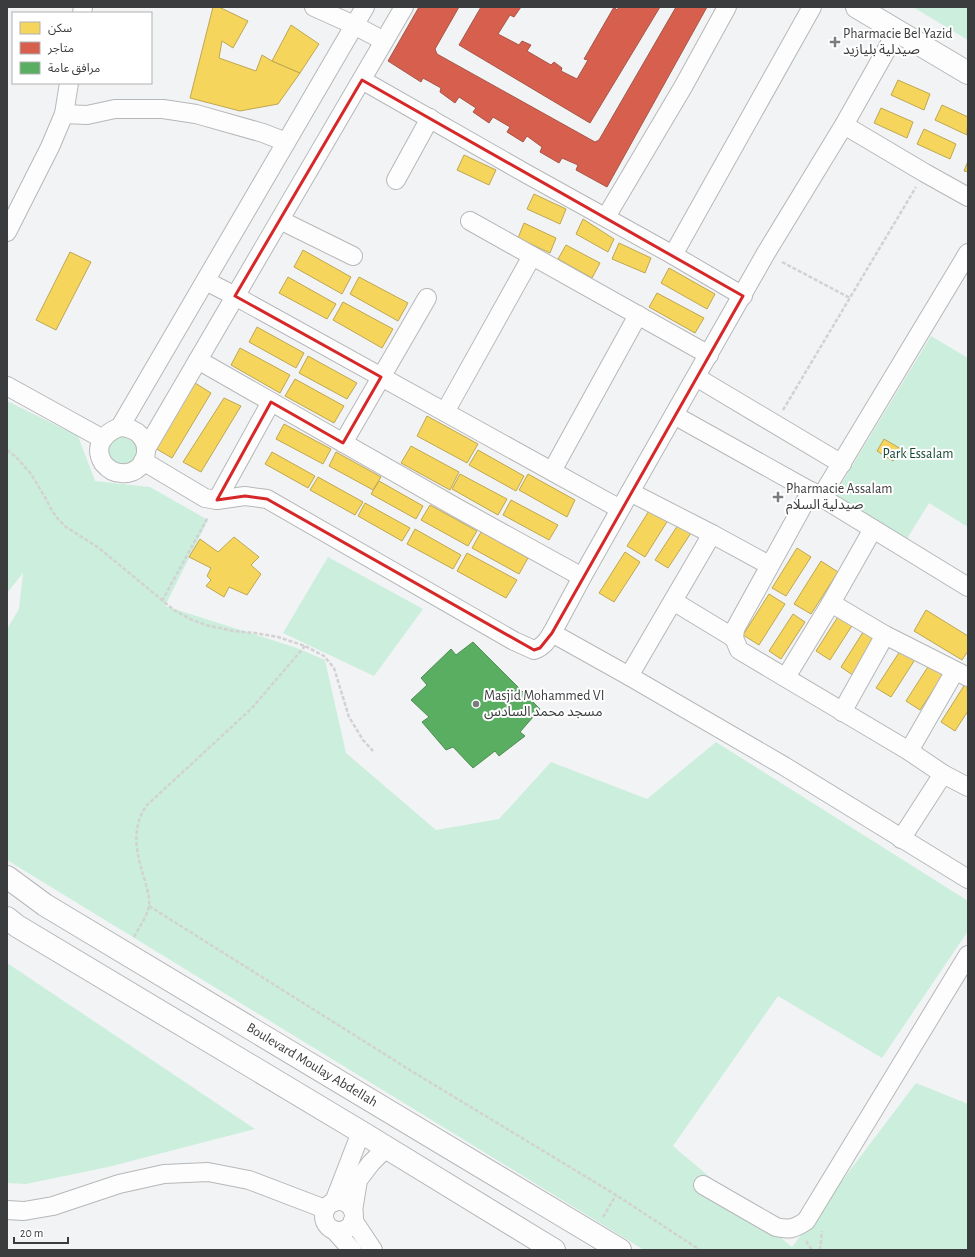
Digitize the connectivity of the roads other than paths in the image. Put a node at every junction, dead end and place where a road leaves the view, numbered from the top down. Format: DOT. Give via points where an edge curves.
graph roads {
  1 [pos="314,7"];
  2 [pos="366,7"];
  3 [pos="404,7"];
  4 [pos="727,7"];
  5 [pos="812,7"];
  6 [pos="857,7"];
  7 [pos="354,25"];
  8 [pos="897,31"];
  9 [pos="384,41"];
  10 [pos="968,74"];
  11 [pos="362,80"];
  12 [pos="70,84"];
  13 [pos="64,114"];
  14 [pos="430,118"];
  15 [pos="844,124"];
  16 [pos="286,142"];
  17 [pos="396,180"];
  18 [pos="968,197"];
  19 [pos="606,217"];
  20 [pos="280,220"];
  21 [pos="470,222"];
  22 [pos="7,232"];
  23 [pos="673,255"];
  24 [pos="353,256"];
  25 [pos="532,256"];
  26 [pos="966,262"];
  27 [pos="206,281"];
  28 [pos="236,296"];
  29 [pos="743,296"];
  30 [pos="427,298"];
  31 [pos="638,315"];
  32 [pos="709,355"];
  33 [pos="198,360"];
  34 [pos="381,377"];
  35 [pos="696,377"];
  36 [pos="7,386"];
  37 [pos="271,402"];
  38 [pos="445,412"];
  39 [pos="674,415"];
  40 [pos="120,427"];
  41 [pos="103,438"];
  42 [pos="343,443"];
  43 [pos="145,455"];
  44 [pos="842,464"];
  45 [pos="552,471"];
  46 [pos="630,492"];
  47 [pos="816,494"];
  48 [pos="217,500"];
  49 [pos="620,509"];
  50 [pos="873,529"];
  51 [pos="712,534"];
  52 [pos="769,565"];
  53 [pos="582,577"];
  54 [pos="968,587"];
  55 [pos="673,601"];
  56 [pos="831,603"];
  57 [pos="552,633"];
  58 [pos="885,635"];
  59 [pos="734,638"];
  60 [pos="962,674"];
  61 [pos="629,676"];
  62 [pos="786,677"];
  63 [pos="842,712"];
  64 [pos="909,751"];
  65 [pos="943,774"];
  66 [pos="968,787"];
  67 [pos="901,839"];
  68 [pos="7,877"];
  69 [pos="968,879"];
  70 [pos="7,918"];
  71 [pos="968,955"];
  72 [pos="361,1132"];
  73 [pos="386,1148"];
  74 [pos="703,1185"];
  75 [pos="330,1206"];
  76 [pos="7,1210"];
  77 [pos="353,1216"];
  78 [pos="335,1231"];
  79 [pos="352,1250"];
  80 [pos="373,1250"];
  81 [pos="554,1250"];
  82 [pos="620,1250"];
  1 -- 7 [label="street"];
  2 -- 7 [label="street"];
  3 -- 9 [label="street"];
  4 -- 19 [label="street"];
  5 -- 23 [label="street"];
  6 -- 8 [label="main road"];
  7 -- 9 [label="street"];
  7 -- 16 [label="street"];
  8 -- 10 [label="main road"];
  8 -- 15 [label="street"];
  9 -- 11 [label="street"];
  11 -- 14 [label="street"];
  11 -- 20 [label="street"];
  12 -- 13 [label="street"];
  13 -- 16 [label="street" via="87,115 115,109 163,108 196,114"];
  13 -- 22 [label="street"];
  14 -- 17 [label="street"];
  14 -- 19 [label="street"];
  15 -- 18 [label="street"];
  15 -- 29 [label="street"];
  16 -- 27 [label="street"];
  19 -- 23 [label="street"];
  20 -- 24 [label="street"];
  20 -- 28 [label="street"];
  21 -- 25 [label="street"];
  23 -- 29 [label="street"];
  25 -- 31 [label="street"];
  25 -- 38 [label="street"];
  26 -- 44 [label="street"];
  27 -- 28 [label="street"];
  27 -- 40 [label="street"];
  28 -- 33 [label="street"];
  28 -- 34 [label="street"];
  29 -- 32 [label="street"];
  30 -- 34 [label="street"];
  31 -- 32 [label="street"];
  31 -- 45 [label="street"];
  32 -- 35 [label="street"];
  33 -- 37 [label="street"];
  33 -- 43 [label="street"];
  34 -- 38 [label="street"];
  34 -- 42 [label="street"];
  35 -- 39 [label="street"];
  35 -- 44 [label="street"];
  36 -- 41 [label="street"];
  37 -- 42 [label="street"];
  37 -- 48 [label="street"];
  38 -- 45 [label="street"];
  39 -- 46 [label="street"];
  39 -- 47 [label="street"];
  40 -- 41 [label="street"];
  40 -- 43 [label="street" via="138,433 145,443"];
  41 -- 43 [label="street" via="100,446 101,458 106,466 116,473 126,474 136,470"];
  42 -- 53 [label="street"];
  43 -- 48 [label="street" via="205,498"];
  44 -- 47 [label="street"];
  45 -- 49 [label="street"];
  46 -- 49 [label="street"];
  46 -- 51 [label="street"];
  47 -- 50 [label="street"];
  47 -- 52 [label="street"];
  48 -- 57 [label="street" via="245,496 267,499 525,647 534,650 540,648"];
  49 -- 53 [label="street"];
  50 -- 54 [label="street"];
  50 -- 56 [label="street"];
  51 -- 52 [label="street"];
  51 -- 55 [label="street"];
  52 -- 59 [label="street" via="738,621"];
  53 -- 57 [label="street"];
  55 -- 59 [label="street"];
  55 -- 61 [label="street"];
  56 -- 58 [label="street"];
  56 -- 62 [label="street"];
  57 -- 61 [label="street"];
  58 -- 60 [label="street"];
  58 -- 63 [label="street"];
  59 -- 62 [label="street" via="739,650"];
  60 -- 64 [label="street"];
  61 -- 67 [label="street" via="784,766"];
  62 -- 63 [label="street"];
  63 -- 64 [label="street"];
  64 -- 65 [label="street"];
  65 -- 66 [label="street"];
  65 -- 67 [label="street"];
  67 -- 69 [label="street"];
  68 -- 82 [label="main road, Boulevard Moulay Abdellah" via="46,905"];
  70 -- 72 [label="main road"];
  71 -- 74 [label="street" via="806,1221 786,1230 776,1227"];
  72 -- 73 [label="main road"];
  72 -- 75 [label="street"];
  73 -- 77 [label="street" via="358,1180"];
  73 -- 81 [label="main road"];
  75 -- 76 [label="street" via="249,1180 208,1172 164,1174 119,1184 53,1206 24,1211"];
  75 -- 77 [label="street" via="342,1201 349,1205"];
  75 -- 78 [label="street" via="324,1220 326,1225"];
  77 -- 78 [label="street" via="351,1226"];
  77 -- 80 [label="street"];
  78 -- 79 [label="street"];
}
